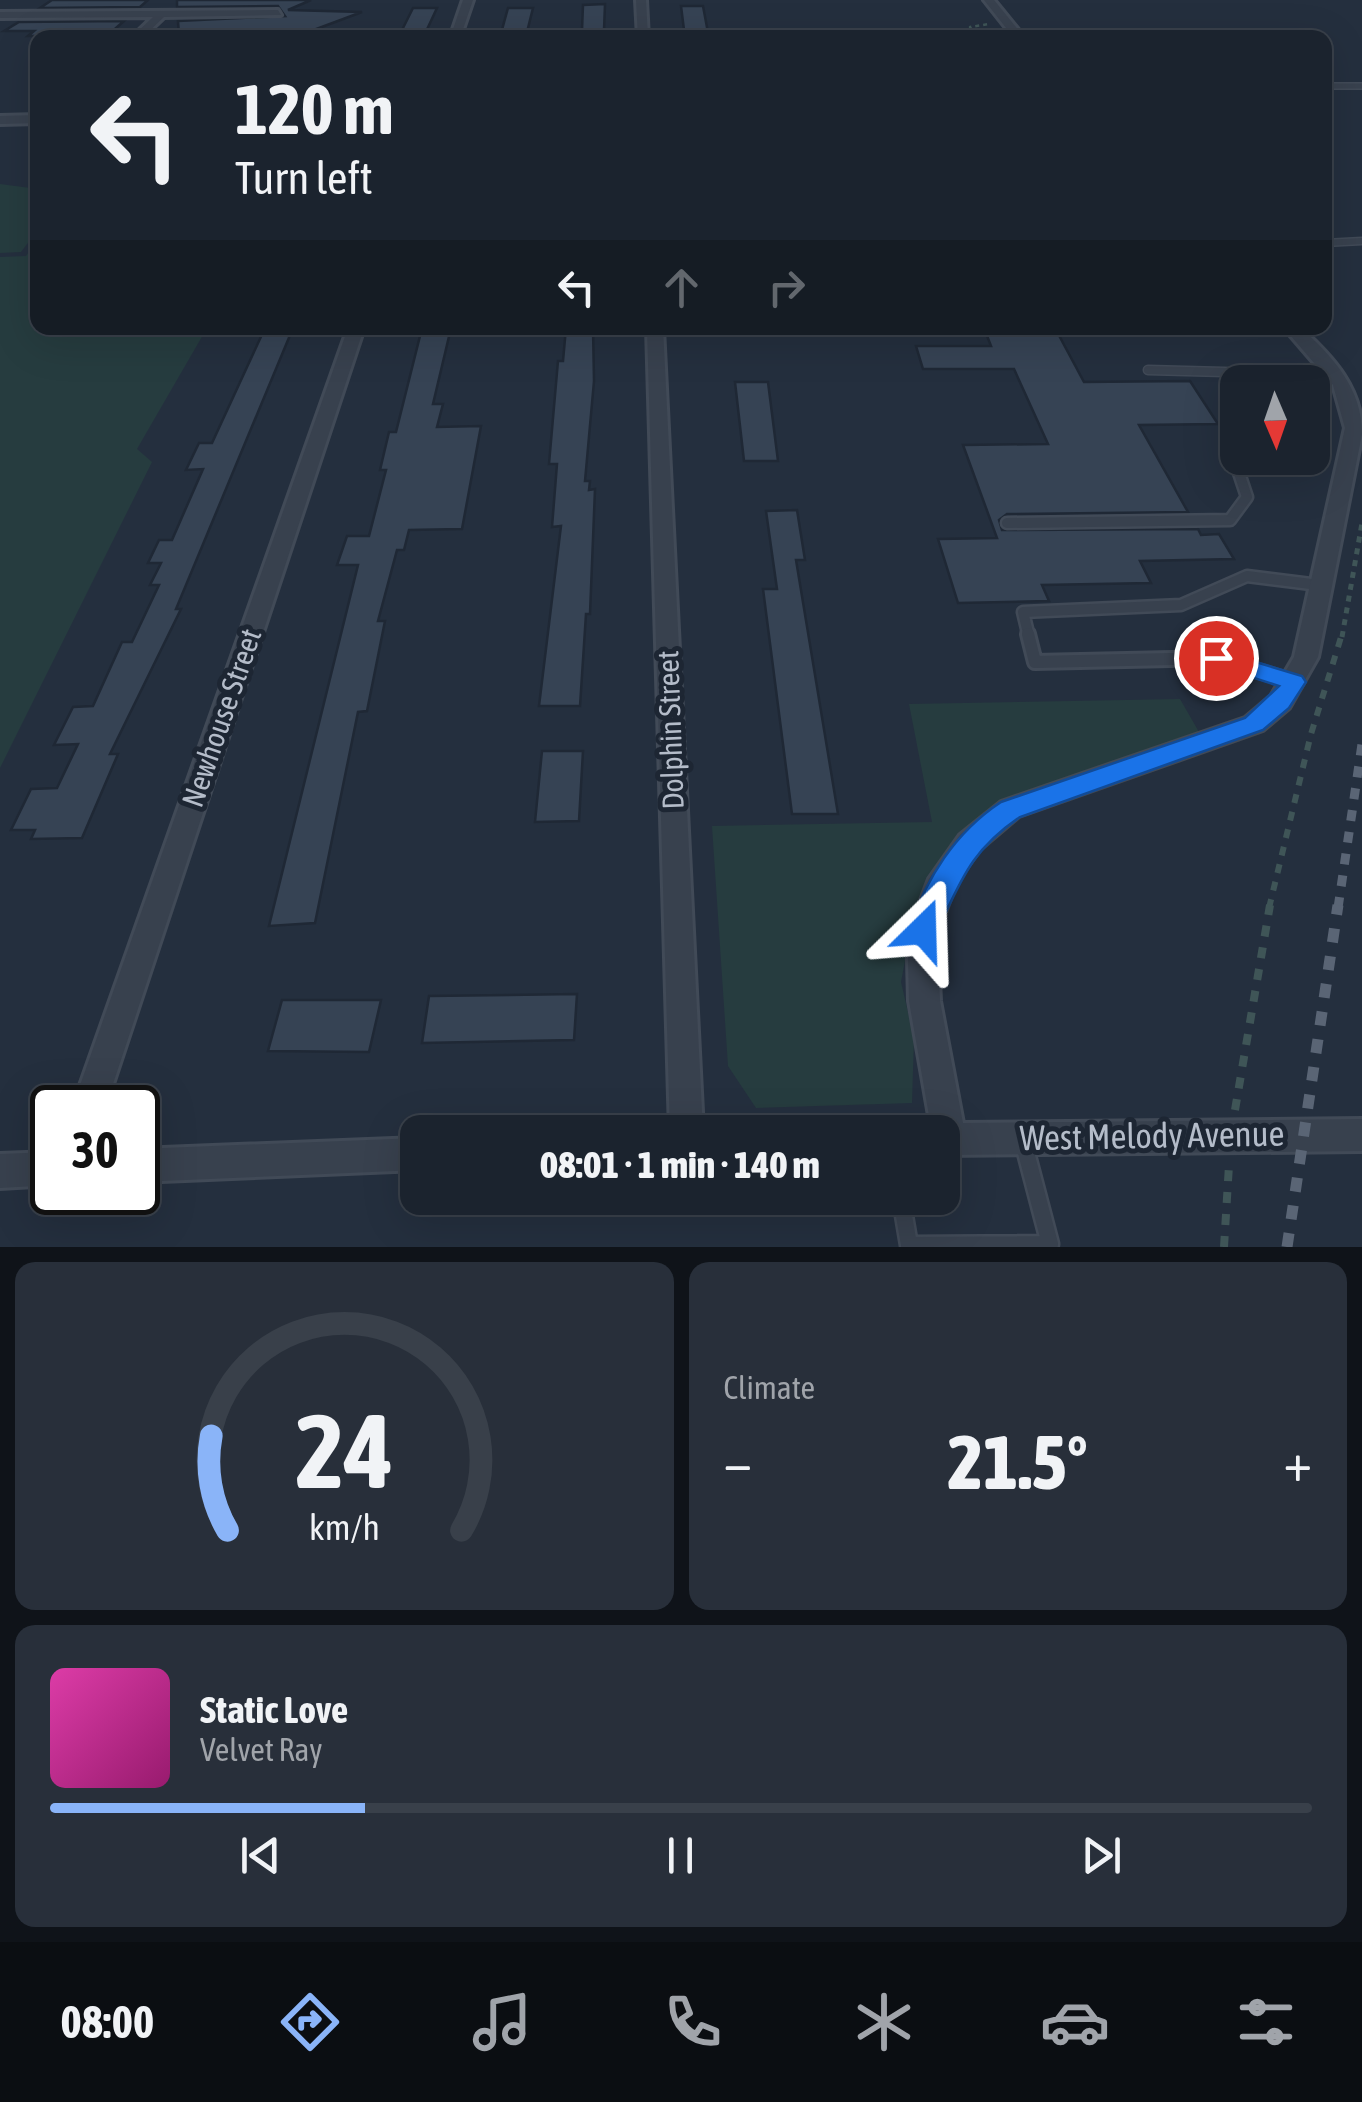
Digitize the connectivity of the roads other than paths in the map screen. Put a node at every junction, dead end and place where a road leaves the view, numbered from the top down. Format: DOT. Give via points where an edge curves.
graph roads {
  1 [pos="468,0"];
  2 [pos="642,0"];
  3 [pos="989,0"];
  4 [pos="278,13"];
  5 [pos="160,14"];
  6 [pos="0,15"];
  7 [pos="144,30"];
  8 [pos="458,30"];
  9 [pos="643,30"];
  10 [pos="1014,30"];
  11 [pos="1332,86"];
  12 [pos="1362,86"];
  13 [pos="30,119"];
  14 [pos="0,120"];
  15 [pos="1362,241"];
  16 [pos="1332,243"];
  17 [pos="354,335"];
  18 [pos="655,335"];
  19 [pos="1299,335"];
  20 [pos="1148,370"];
  21 [pos="1336,374"];
  22 [pos="1240,475"];
  23 [pos="1006,523"];
  24 [pos="1319,585"];
  25 [pos="1294,682"];
  26 [pos="96,1085"];
  27 [pos="686,1115"];
  28 [pos="942,1115"];
  29 [pos="1362,1135"];
  30 [pos="1022,1137"];
  31 [pos="960,1138"];
  32 [pos="400,1155"];
  33 [pos="160,1165"];
  34 [pos="30,1170"];
  35 [pos="0,1171"];
  36 [pos="905,1215"];
  37 [pos="1051,1246"];
  1 -- 8 [label="street"];
  2 -- 9 [label="street"];
  3 -- 10 [label="street"];
  4 -- 5 [label="street"];
  5 -- 6 [label="street"];
  5 -- 7 [label="street"];
  11 -- 12 [label="lane"];
  13 -- 14 [label="street"];
  15 -- 16 [label="lane"];
  17 -- 26 [label="street, Newhouse Street"];
  18 -- 27 [label="street, Dolphin Street"];
  19 -- 21 [label="street"];
  20 -- 21 [label="lane"];
  21 -- 24 [label="street" via="1354,404 1354,428"];
  22 -- 23 [label="lane" via="1247,496 1230,520"];
  24 -- 25 [label="street" via="1306,657"];
  24 -- 25 [label="lane" via="1247,576 1181,606 1024,612 1035,662 1216,658"];
  25 -- 28 [label="street" via="1254,724 1010,810 980,830 936,892 923,930 920,970"];
  29 -- 30 [label="street, West Melody Avenue"];
  30 -- 31 [label="street, West Melody Avenue"];
  30 -- 37 [label="lane"];
  32 -- 33 [label="street"];
  34 -- 35 [label="street"];
  36 -- 37 [label="lane" via="909,1245"];
}
